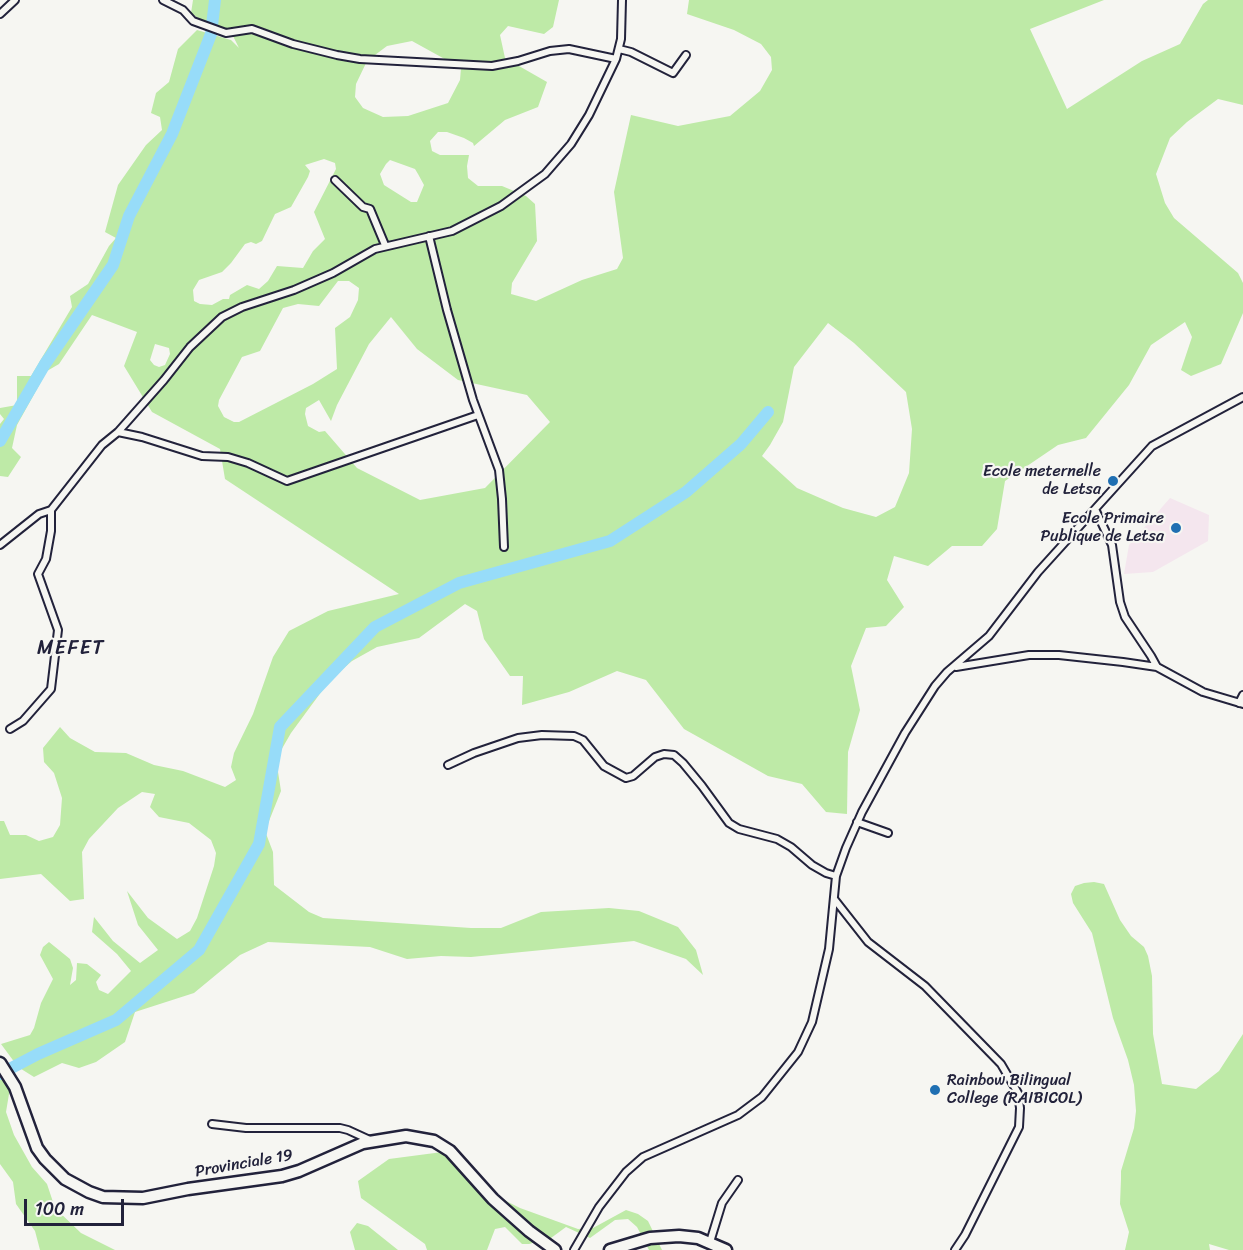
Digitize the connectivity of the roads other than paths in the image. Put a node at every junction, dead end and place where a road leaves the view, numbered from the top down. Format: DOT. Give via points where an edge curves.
graph roads {
  1 [pos="15,0"];
  2 [pos="163,0"];
  3 [pos="622,0"];
  4 [pos="0,14"];
  5 [pos="619,49"];
  6 [pos="686,55"];
  7 [pos="616,59"];
  8 [pos="335,180"];
  9 [pos="429,236"];
  10 [pos="385,245"];
  11 [pos="1243,397"];
  12 [pos="478,415"];
  13 [pos="118,432"];
  14 [pos="1095,508"];
  15 [pos="51,510"];
  16 [pos="0,545"];
  17 [pos="504,547"];
  18 [pos="953,667"];
  19 [pos="1157,667"];
  20 [pos="1243,695"];
  21 [pos="1241,704"];
  22 [pos="10,729"];
  23 [pos="448,765"];
  24 [pos="857,822"];
  25 [pos="888,832"];
  26 [pos="836,876"];
  27 [pos="834,900"];
  28 [pos="0,1064"];
  29 [pos="212,1124"];
  30 [pos="372,1141"];
  31 [pos="738,1180"];
  32 [pos="710,1242"];
  33 [pos="555,1250"];
  34 [pos="574,1250"];
  35 [pos="610,1250"];
  36 [pos="726,1250"];
  37 [pos="955,1250"];
  1 -- 4 [label="street"];
  2 -- 7 [label="street" via="197,22 226,33 252,29 293,44 360,59 492,66 569,49"];
  3 -- 5 [label="street"];
  5 -- 6 [label="street" via="673,73"];
  5 -- 7 [label="street"];
  7 -- 9 [label="street" via="571,144 544,174 501,206 452,231"];
  8 -- 10 [label="street" via="370,209"];
  9 -- 10 [label="street"];
  9 -- 12 [label="street"];
  10 -- 13 [label="street" via="294,290 222,317 190,347"];
  11 -- 14 [label="street" via="1152,446"];
  12 -- 13 [label="street" via="291,481 228,457 202,456"];
  12 -- 17 [label="street" via="499,470"];
  13 -- 15 [label="street" via="102,444"];
  14 -- 18 [label="street" via="988,636"];
  14 -- 19 [label="street" via="1112,545 1125,617"];
  15 -- 16 [label="street" via="39,514"];
  15 -- 22 [label="street" via="46,559 38,574 58,630 51,689 23,721"];
  18 -- 19 [label="street" via="1029,655"];
  18 -- 24 [label="street" via="926,698"];
  19 -- 21 [label="street" via="1203,692"];
  20 -- 21 [label="street"];
  23 -- 26 [label="street" via="518,738 542,735 583,740 604,766 626,778 655,757 674,755 729,823 777,839 812,865"];
  24 -- 25 [label="street"];
  24 -- 26 [label="street"];
  26 -- 27 [label="street"];
  27 -- 34 [label="street" via="829,949 812,1022 783,1074 738,1116 643,1157 599,1207"];
  27 -- 37 [label="street" via="868,942 925,986 1001,1064 1018,1093 1019,1126"];
  28 -- 30 [label="main road, Provinciale 19" via="15,1087 37,1148 45,1159 65,1179 103,1197 143,1198 282,1176"];
  29 -- 30 [label="street" via="340,1128"];
  30 -- 33 [label="main road, Provinciale 19" via="406,1136 434,1142 458,1158 477,1183 529,1232"];
  31 -- 32 [label="street" via="722,1203"];
  32 -- 35 [label="main road" via="669,1236"];
  32 -- 36 [label="main road"];
}
